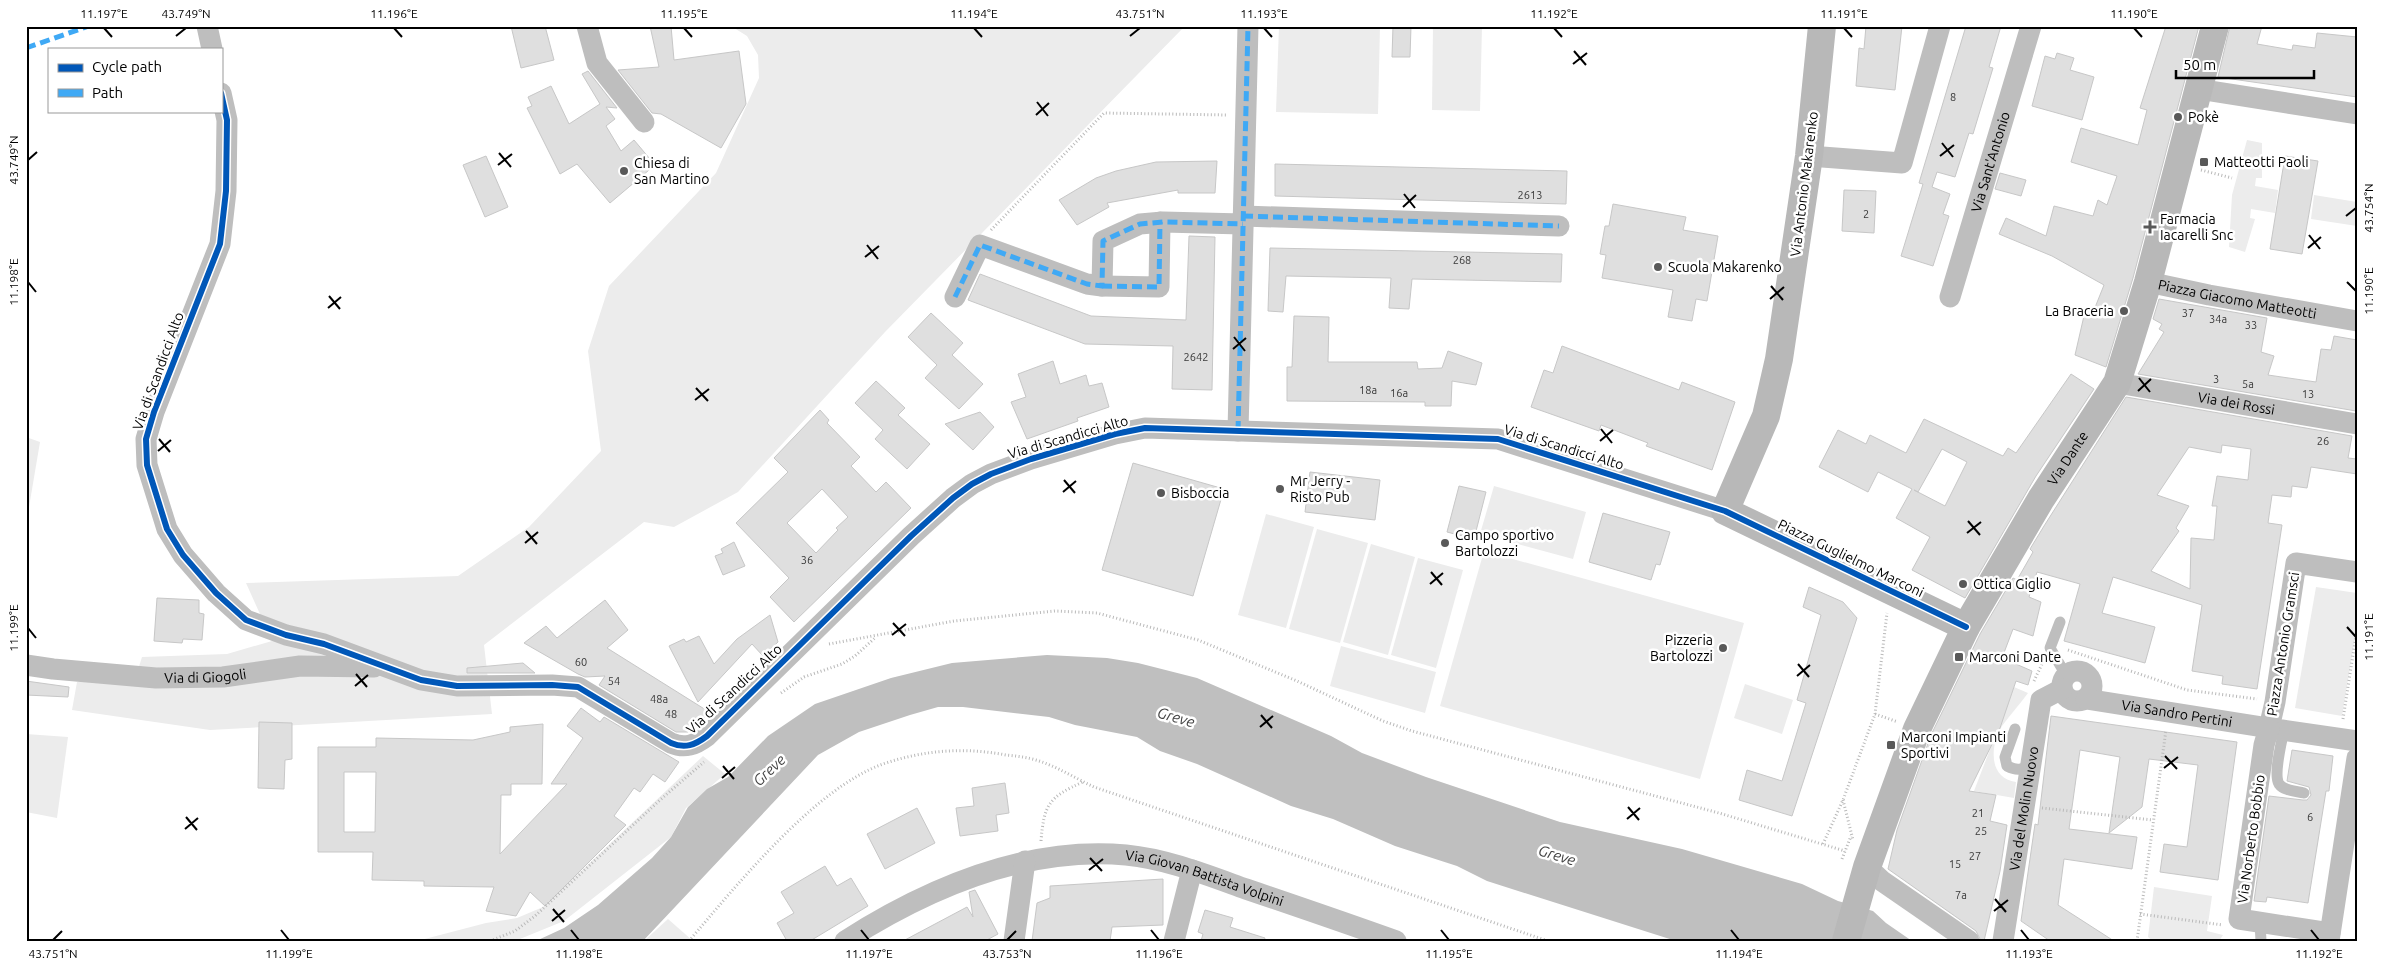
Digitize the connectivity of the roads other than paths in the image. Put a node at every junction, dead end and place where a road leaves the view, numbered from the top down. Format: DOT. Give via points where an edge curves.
graph roads {
  1 [pos="207,26"];
  2 [pos="587,26"];
  3 [pos="1248,26"];
  4 [pos="1822,26"];
  5 [pos="1940,26"];
  6 [pos="2031,26"];
  7 [pos="2215,26"];
  8 [pos="212,48"];
  9 [pos="2198,89"];
  10 [pos="222,98"];
  11 [pos="2357,114"];
  12 [pos="644,122"];
  13 [pos="1809,156"];
  14 [pos="1243,220"];
  15 [pos="1160,222"];
  16 [pos="1559,226"];
  17 [pos="2148,282"];
  18 [pos="1102,286"];
  19 [pos="1950,296"];
  20 [pos="955,297"];
  21 [pos="2357,321"];
  22 [pos="2117,383"];
  23 [pos="2357,424"];
  24 [pos="1238,431"];
  25 [pos="1725,511"];
  26 [pos="2357,572"];
  27 [pos="2060,622"];
  28 [pos="1966,627"];
  29 [pos="26,664"];
  30 [pos="384,667"];
  31 [pos="2064,682"];
  32 [pos="2015,729"];
  33 [pos="2276,729"];
  34 [pos="2357,741"];
  35 [pos="2357,758"];
  36 [pos="2031,764"];
  37 [pos="2304,793"];
  38 [pos="1032,860"];
  39 [pos="1192,870"];
  40 [pos="1865,877"];
  41 [pos="2253,927"];
  42 [pos="2008,935"];
  43 [pos="2329,937"];
  44 [pos="845,941"];
  45 [pos="1014,941"];
  46 [pos="1174,941"];
  47 [pos="1396,941"];
  48 [pos="1846,941"];
  49 [pos="1969,941"];
  1 -- 8 [label="street"];
  2 -- 12 [label="street" via="597,63"];
  3 -- 14 [label="street"];
  4 -- 13 [label="main road, Via Antonio Makarenko"];
  5 -- 13 [label="street" via="1902,163"];
  6 -- 19 [label="street, Via Sant'Antonio"];
  7 -- 9 [label="main road, Piazza Giacomo Matteotti"];
  9 -- 11 [label="street"];
  9 -- 17 [label="main road, Piazza Giacomo Matteotti"];
  10 -- 30 [label="street, Via di Scandicci Alto" via="227,120 226,191 220,244 154,412 146,439 147,465 167,529 183,555 246,620"];
  13 -- 25 [label="main road, Via Antonio Makarenko" via="1773,389 1762,426"];
  14 -- 15 [label="street"];
  14 -- 16 [label="street"];
  14 -- 24 [label="street"];
  15 -- 18 [label="street" via="1140,224 1103,241"];
  15 -- 18 [label="street" via="1159,286"];
  17 -- 21 [label="street, Piazza Giacomo Matteotti"];
  17 -- 22 [label="main road, Via Dante"];
  18 -- 20 [label="street" via="1087,284 980,245"];
  22 -- 23 [label="street, Via dei Rossi"];
  22 -- 28 [label="main road, Via Dante" via="2041,499"];
  24 -- 25 [label="street, Via di Scandicci Alto" via="1498,439"];
  24 -- 30 [label="street, Via di Scandicci Alto" via="1145,428 1031,459 981,478 924,524 707,736 691,746 671,743 578,687 458,686 421,680"];
  25 -- 28 [label="main road, Piazza Guglielmo Marconi"];
  26 -- 33 [label="street, Piazza Antonio Gramsci" via="2296,563 2275,702"];
  27 -- 31 [label="lane" via="2050,648"];
  28 -- 40 [label="main road" via="1917,729"];
  29 -- 30 [label="street, Via di Giogoli" via="156,678 223,677 300,666"];
  31 -- 33 [label="street, Via Sandro Pertini" via="2066,698 2076,702 2086,699"];
  31 -- 36 [label="street, Via del Molin Nuovo" via="2041,700"];
  32 -- 36 [label="lane" via="2005,757 2007,766 2023,770"];
  33 -- 34 [label="street, Piazza Antonio Gramsci"];
  33 -- 37 [label="lane" via="2276,775 2279,784 2285,789"];
  33 -- 41 [label="street, Via Norberto Bobbio" via="2264,745"];
  35 -- 43 [label="street"];
  36 -- 42 [label="street, Via del Molin Nuovo"];
  38 -- 39 [label="street, Via Giovan Battista Volpini" via="1127,855"];
  38 -- 44 [label="street, Via Giovan Battista Volpini" via="998,868 928,895"];
  38 -- 45 [label="street"];
  39 -- 46 [label="street"];
  39 -- 47 [label="street, Via Giovan Battista Volpini"];
  40 -- 48 [label="main road"];
  40 -- 49 [label="street" via="1882,881"];
  41 -- 43 [label="street, Via Norberto Bobbio"];
}
